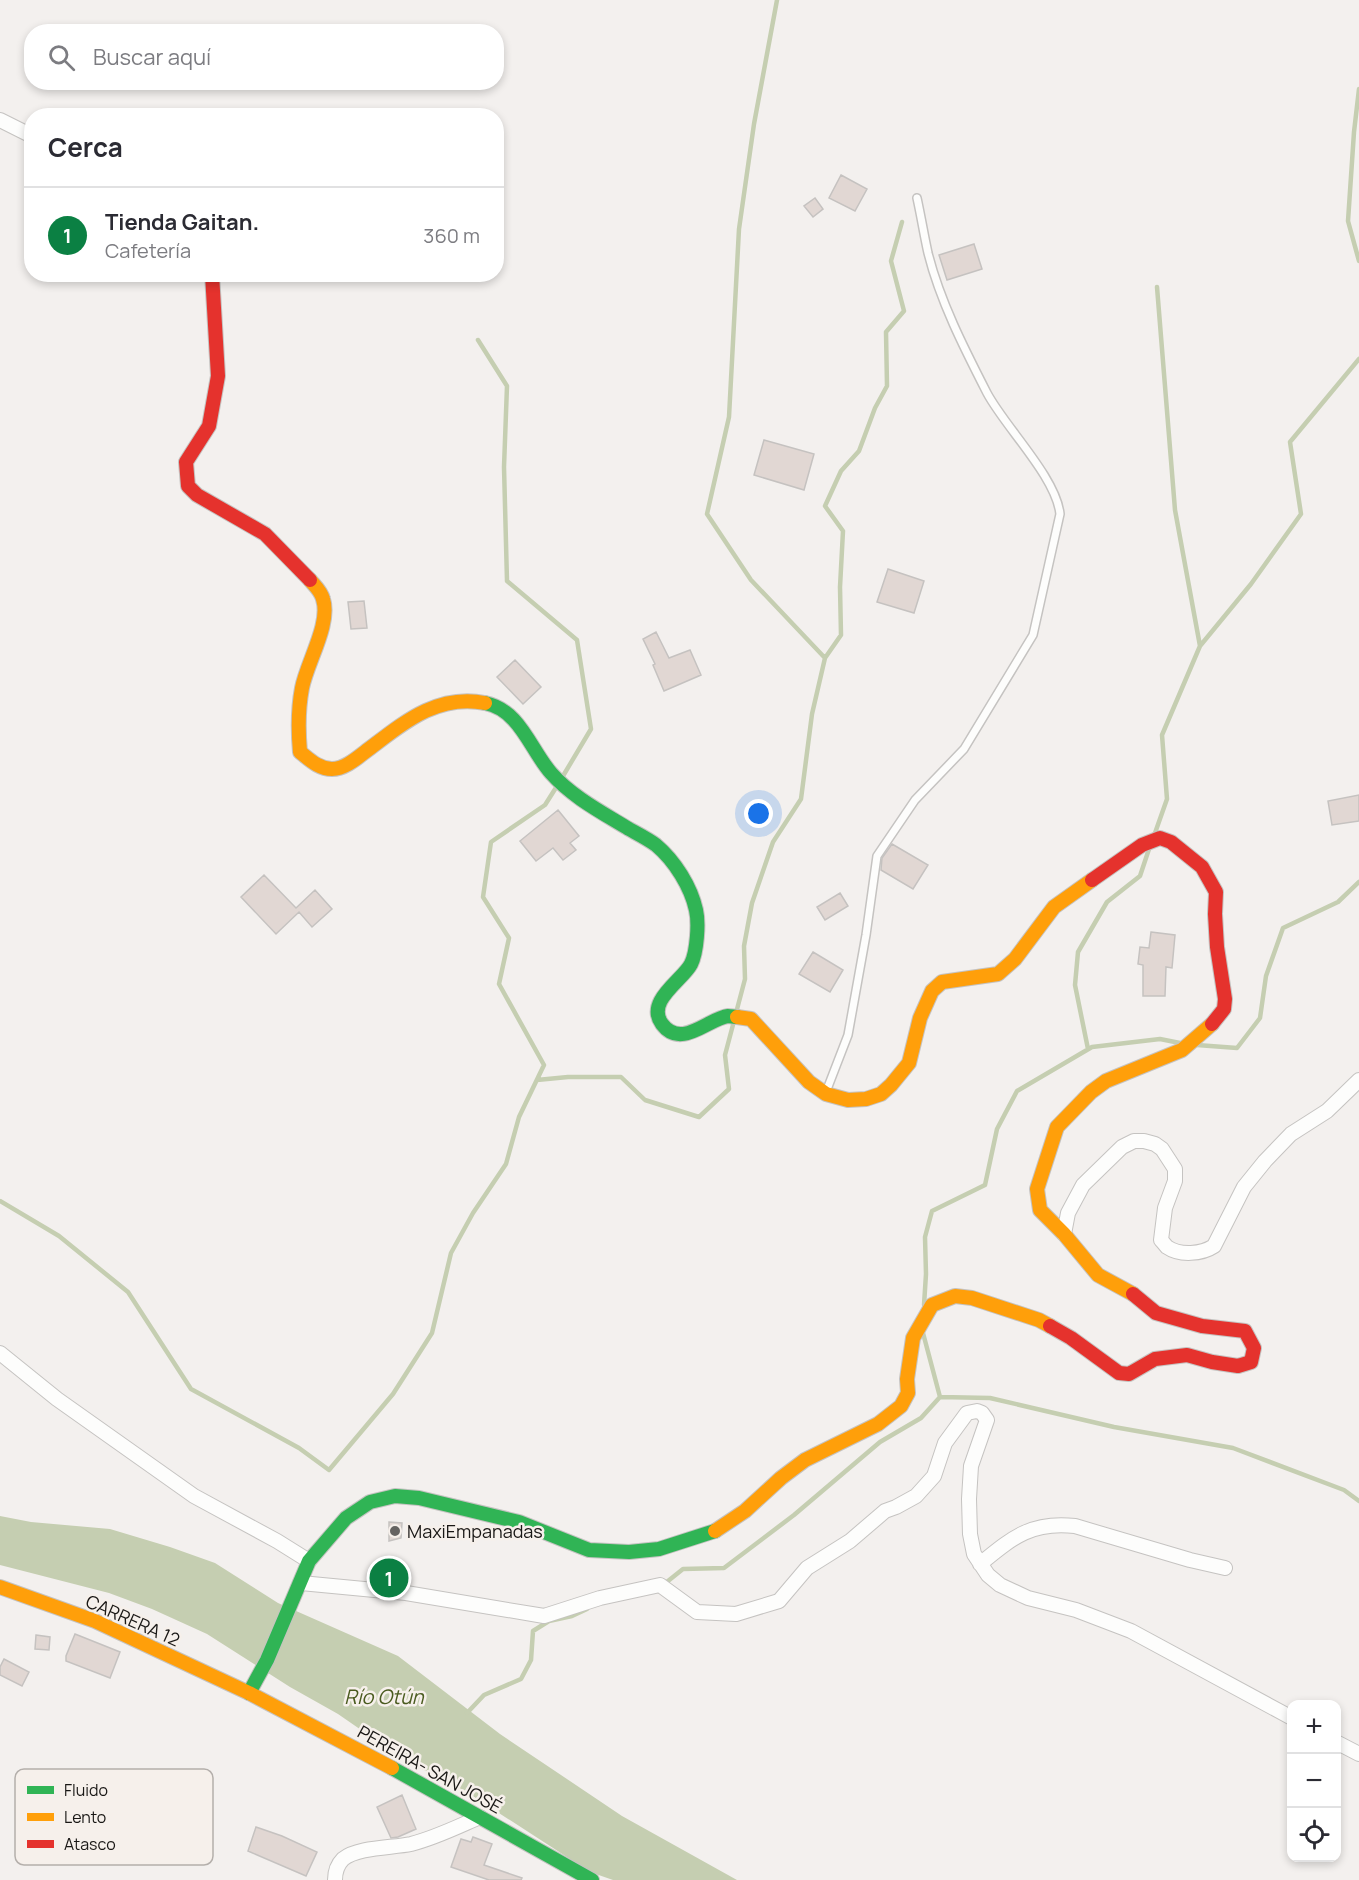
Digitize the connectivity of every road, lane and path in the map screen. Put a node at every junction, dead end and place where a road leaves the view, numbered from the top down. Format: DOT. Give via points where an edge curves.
graph roads {
  1 [pos="0,120"];
  2 [pos="24,132"];
  3 [pos="918,198"];
  4 [pos="212,282"];
  5 [pos="1359,1080"];
  6 [pos="826,1095"];
  7 [pos="1064,1234"];
  8 [pos="0,1353"];
  9 [pos="309,1561"];
  10 [pos="980,1564"];
  11 [pos="1226,1568"];
  12 [pos="301,1583"];
  13 [pos="0,1587"];
  14 [pos="249,1693"];
  15 [pos="1287,1715"];
  16 [pos="1341,1745"];
  17 [pos="1359,1754"];
  18 [pos="480,1817"];
  19 [pos="335,1880"];
  20 [pos="592,1880"];
  1 -- 2 [label="street"];
  3 -- 6 [label="lane" via="928,254 948,313 988,395 1049,484 1060,514 1033,635 964,750 915,800 876,856 848,1035"];
  4 -- 6 [label="street" via="218,376 208,426 186,462 186,476 188,486 197,495 265,534 319,590 324,602 325,615 299,704 300,752 316,765 333,769 350,763 426,709 472,700 492,704 515,719 551,773 567,788 656,845 692,894 699,932 691,964 662,999 658,1015 662,1024 677,1034 727,1017 751,1019 808,1082"];
  5 -- 7 [label="street" via="1327,1111 1291,1134 1265,1161 1244,1187 1208,1251 1182,1252 1167,1247 1161,1240 1175,1169 1162,1149 1144,1141 1122,1147 1083,1185 1068,1213"];
  6 -- 7 [label="street" via="848,1100 881,1094 909,1063 920,1018 932,991 942,982 998,974 1015,959 1054,907 1142,844 1160,838 1171,842 1202,867 1216,892 1224,1009 1207,1030 1182,1050 1106,1081 1057,1127 1037,1189 1040,1210"];
  7 -- 9 [label="street" via="1098,1275 1156,1313 1202,1326 1245,1331 1254,1348 1251,1362 1238,1366 1187,1355 1155,1359 1129,1374 1119,1373 1039,1320 955,1296 932,1305 913,1338 908,1393 901,1406 878,1424 805,1460 745,1512 713,1532 659,1549 589,1550 519,1522 395,1496 370,1502 346,1518"];
  8 -- 9 [label="street" via="57,1399 194,1496"];
  9 -- 12 [label="street"];
  10 -- 11 [label="street" via="1025,1531 1062,1525"];
  10 -- 12 [label="street" via="970,1534 971,1466 987,1420 977,1411 970,1411 945,1443 934,1476 916,1496 885,1511 850,1541 807,1568 779,1601 736,1614 697,1612 666,1589 600,1598 544,1616 406,1593"];
  10 -- 15 [label="street" via="1000,1585 1131,1631"];
  12 -- 14 [label="street"];
  13 -- 14 [label="street, CARRERA 12" via="95,1621"];
  14 -- 18 [label="street, PEREIRA- SAN JOSÉ"];
  16 -- 17 [label="street"];
  18 -- 19 [label="street" via="411,1844 357,1853 344,1859 336,1870"];
  18 -- 20 [label="street, PEREIRA- SAN JOSÉ"];
}
